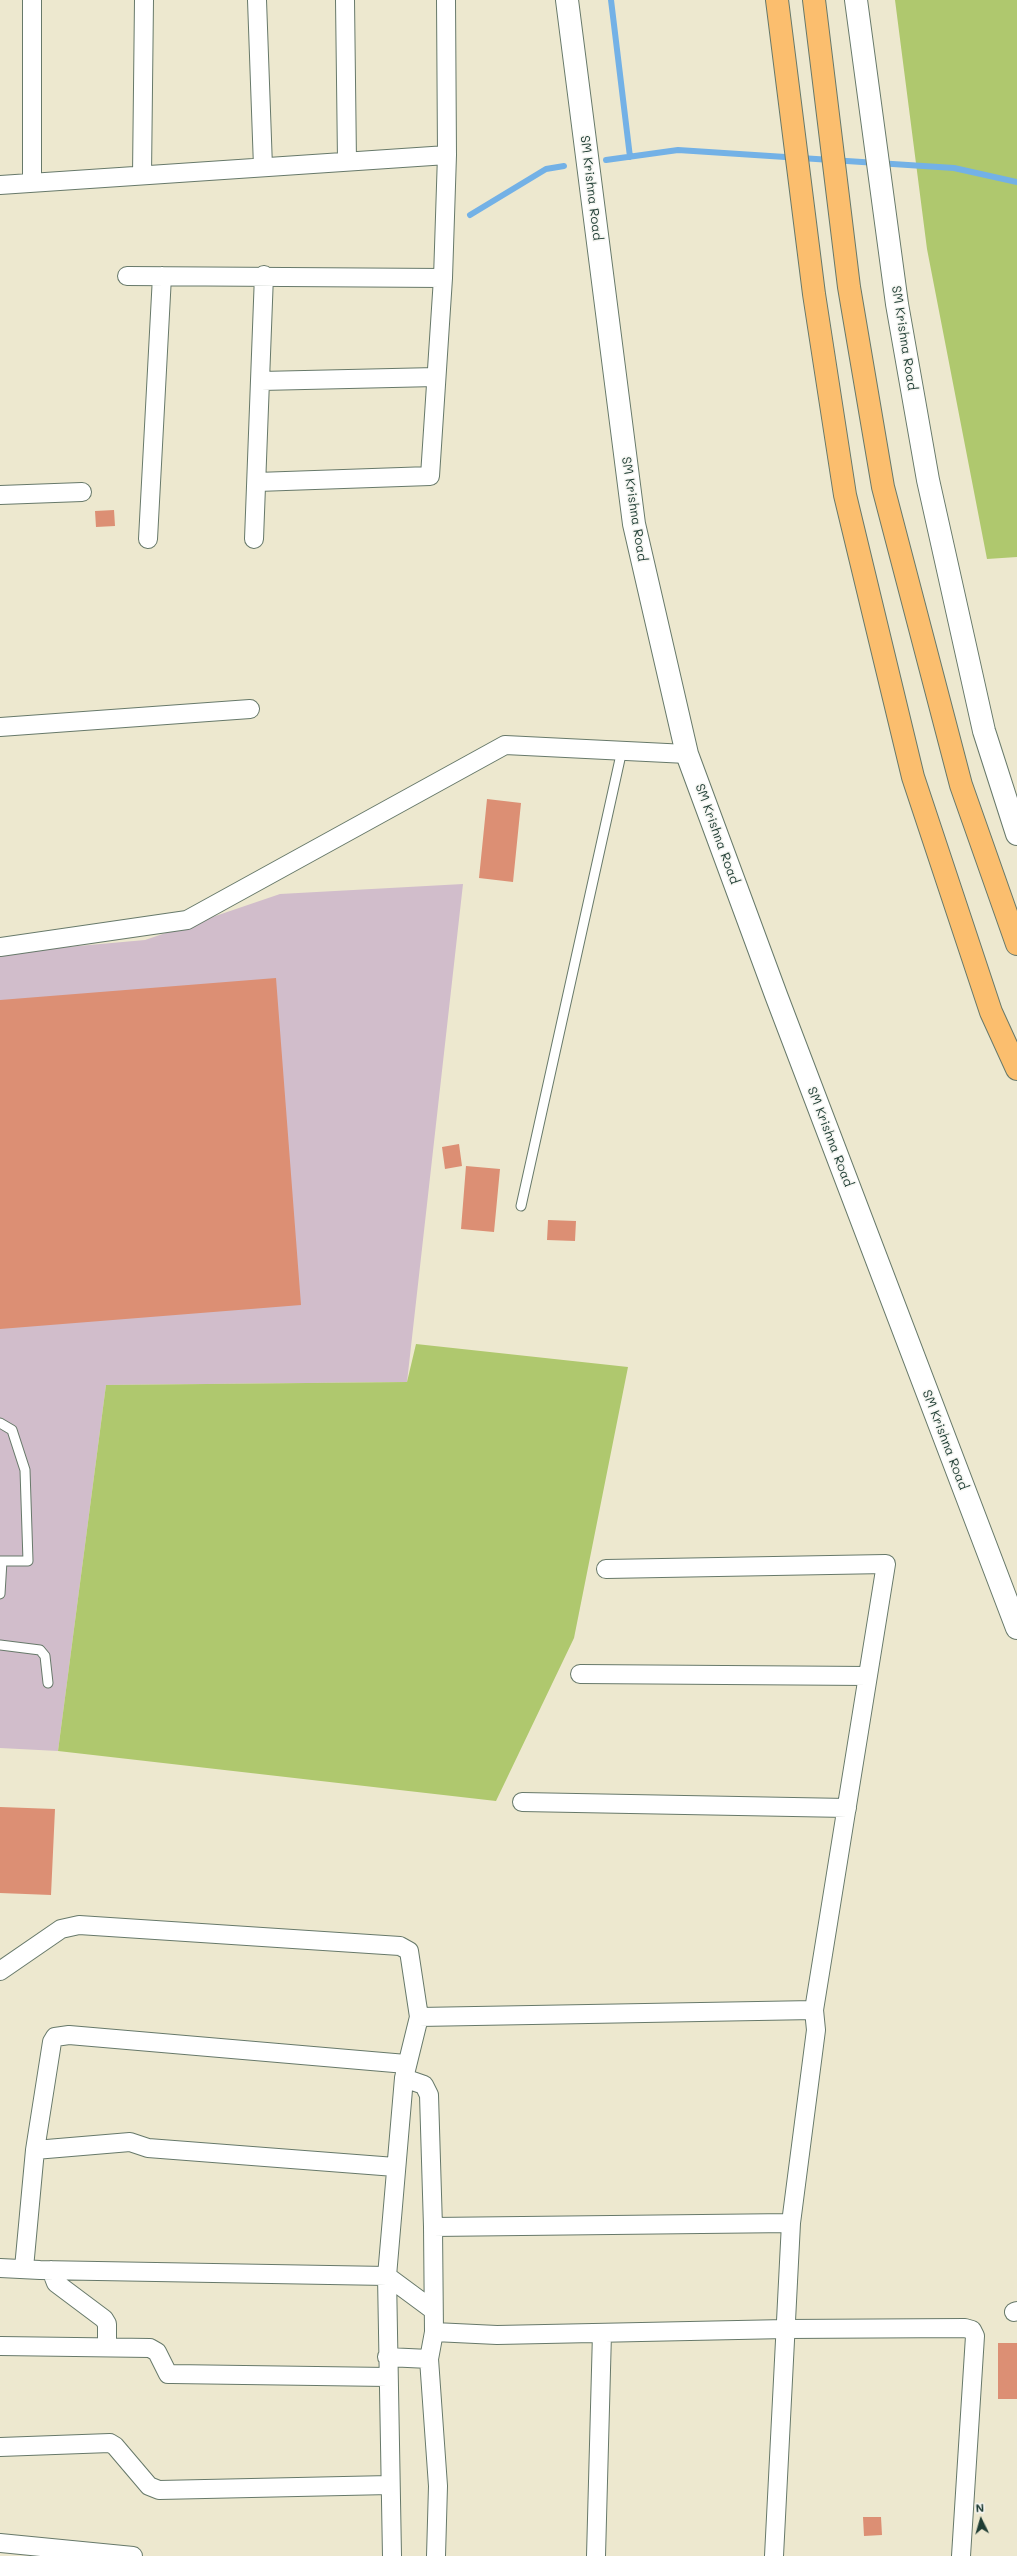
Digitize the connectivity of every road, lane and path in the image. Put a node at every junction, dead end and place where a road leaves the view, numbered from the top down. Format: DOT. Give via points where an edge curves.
graph roads {
  1 [pos="32,0"];
  2 [pos="144,0"];
  3 [pos="257,0"];
  4 [pos="345,0"];
  5 [pos="446,0"];
  6 [pos="567,0"];
  7 [pos="777,0"];
  8 [pos="814,0"];
  9 [pos="856,0"];
  10 [pos="447,155"];
  11 [pos="347,161"];
  12 [pos="263,167"];
  13 [pos="142,176"];
  14 [pos="32,183"];
  15 [pos="0,186"];
  16 [pos="264,275"];
  17 [pos="127,276"];
  18 [pos="162,276"];
  19 [pos="443,278"];
  20 [pos="436,377"];
  21 [pos="260,381"];
  22 [pos="256,482"];
  23 [pos="82,492"];
  24 [pos="0,495"];
  25 [pos="254,539"];
  26 [pos="148,540"];
  27 [pos="250,709"];
  28 [pos="0,727"];
  29 [pos="622,750"];
  30 [pos="687,754"];
  31 [pos="1017,834"];
  32 [pos="1017,944"];
  33 [pos="0,946"];
  34 [pos="1017,1069"];
  35 [pos="521,1206"];
  36 [pos="0,1423"];
  37 [pos="1,1561"];
  38 [pos="606,1569"];
  39 [pos="0,1594"];
  40 [pos="1017,1628"];
  41 [pos="0,1645"];
  42 [pos="580,1674"];
  43 [pos="868,1676"];
  44 [pos="48,1683"];
  45 [pos="522,1802"];
  46 [pos="847,1808"];
  47 [pos="0,1971"];
  48 [pos="814,2010"];
  49 [pos="419,2017"];
  50 [pos="405,2071"];
  51 [pos="35,2150"];
  52 [pos="395,2167"];
  53 [pos="791,2223"];
  54 [pos="434,2227"];
  55 [pos="0,2268"];
  56 [pos="24,2268"];
  57 [pos="50,2270"];
  58 [pos="387,2276"];
  59 [pos="434,2310"];
  60 [pos="786,2329"];
  61 [pos="434,2332"];
  62 [pos="602,2333"];
  63 [pos="0,2346"];
  64 [pos="107,2347"];
  65 [pos="387,2357"];
  66 [pos="429,2359"];
  67 [pos="388,2378"];
  68 [pos="0,2447"];
  69 [pos="390,2485"];
  70 [pos="0,2543"];
  71 [pos="133,2556"];
  72 [pos="392,2556"];
  73 [pos="436,2556"];
  74 [pos="596,2556"];
  75 [pos="774,2556"];
  76 [pos="961,2556"];
  1 -- 14 [label="street"];
  2 -- 13 [label="street"];
  3 -- 12 [label="street"];
  4 -- 11 [label="street"];
  5 -- 10 [label="street"];
  6 -- 30 [label="street, SM Krishna Road" via="634,524"];
  7 -- 34 [label="highway" via="814,294 846,495 913,778 991,1012"];
  8 -- 32 [label="highway" via="849,287 883,487 961,785"];
  9 -- 31 [label="street, SM Krishna Road" via="897,304 928,480 984,731"];
  10 -- 11 [label="street"];
  10 -- 19 [label="street"];
  11 -- 12 [label="street"];
  12 -- 13 [label="street"];
  13 -- 14 [label="street"];
  14 -- 15 [label="street"];
  16 -- 18 [label="street"];
  16 -- 19 [label="street"];
  16 -- 21 [label="street"];
  17 -- 18 [label="street"];
  18 -- 26 [label="street"];
  19 -- 20 [label="street"];
  20 -- 21 [label="street"];
  20 -- 22 [label="street" via="430,476"];
  21 -- 22 [label="street"];
  22 -- 25 [label="street"];
  23 -- 24 [label="street"];
  27 -- 28 [label="street"];
  29 -- 30 [label="street"];
  29 -- 33 [label="street" via="505,746 187,920"];
  29 -- 35 [label="lane"];
  30 -- 40 [label="street, SM Krishna Road"];
  36 -- 37 [label="lane" via="12,1430 25,1470 28,1561"];
  37 -- 39 [label="lane"];
  38 -- 43 [label="street" via="886,1564"];
  41 -- 44 [label="lane" via="40,1650 45,1656"];
  42 -- 43 [label="street"];
  43 -- 46 [label="street"];
  45 -- 46 [label="street"];
  46 -- 48 [label="street"];
  47 -- 49 [label="street" via="61,1929 79,1925 400,1946 405,1947 410,1956"];
  48 -- 49 [label="street"];
  48 -- 53 [label="street" via="816,2030"];
  49 -- 50 [label="street"];
  50 -- 51 [label="street" via="61,2035 55,2037 52,2042"];
  50 -- 52 [label="street"];
  50 -- 54 [label="street" via="424,2085 428,2094"];
  51 -- 52 [label="street" via="130,2142 148,2148"];
  51 -- 56 [label="street"];
  52 -- 58 [label="street"];
  53 -- 54 [label="street"];
  53 -- 60 [label="street"];
  54 -- 59 [label="street"];
  55 -- 56 [label="street"];
  56 -- 57 [label="street"];
  57 -- 58 [label="street"];
  57 -- 64 [label="street" via="56,2284 104,2319 107,2324"];
  58 -- 59 [label="street"];
  58 -- 65 [label="street"];
  59 -- 61 [label="street"];
  60 -- 62 [label="street"];
  60 -- 75 [label="street"];
  60 -- 76 [label="street" via="972,2330 975,2336"];
  61 -- 62 [label="street" via="496,2335"];
  61 -- 66 [label="street"];
  62 -- 74 [label="street"];
  63 -- 64 [label="street"];
  64 -- 67 [label="street" via="154,2349 165,2370 172,2374"];
  65 -- 66 [label="street"];
  65 -- 67 [label="street"];
  66 -- 73 [label="street" via="438,2486"];
  67 -- 69 [label="street"];
  68 -- 69 [label="street" via="110,2443 149,2486 159,2490"];
  69 -- 72 [label="street"];
  70 -- 71 [label="street"];
}
